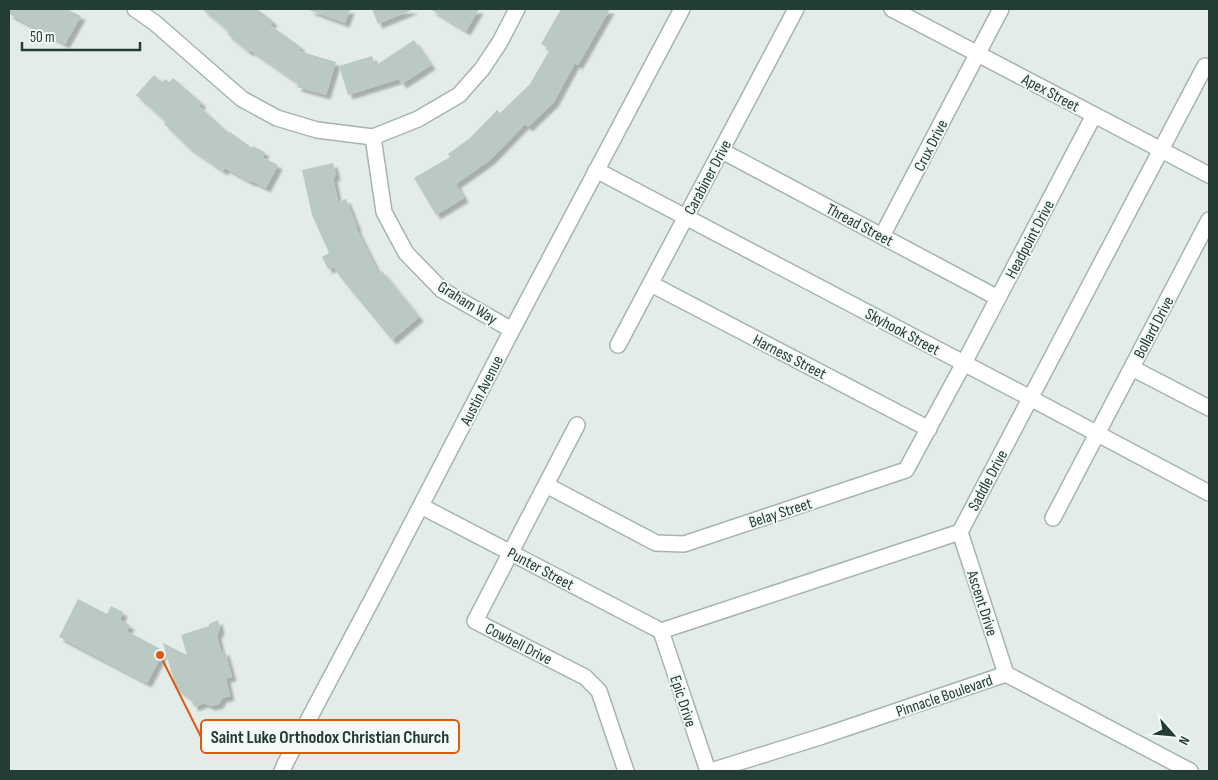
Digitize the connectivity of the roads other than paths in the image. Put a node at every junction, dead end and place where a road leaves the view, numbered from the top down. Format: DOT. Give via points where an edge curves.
graph roads {
  1 [pos="135,9"];
  2 [pos="517,9"];
  3 [pos="682,9"];
  4 [pos="796,9"];
  5 [pos="892,9"];
  6 [pos="1001,9"];
  7 [pos="978,54"];
  8 [pos="1205,66"];
  9 [pos="1094,114"];
  10 [pos="373,137"];
  11 [pos="1160,150"];
  12 [pos="722,151"];
  13 [pos="596,170"];
  14 [pos="1209,176"];
  15 [pos="686,218"];
  16 [pos="1209,220"];
  17 [pos="882,236"];
  18 [pos="651,284"];
  19 [pos="998,298"];
  20 [pos="512,330"];
  21 [pos="618,345"];
  22 [pos="964,363"];
  23 [pos="1132,368"];
  24 [pos="1030,398"];
  25 [pos="1209,408"];
  26 [pos="577,425"];
  27 [pos="928,429"];
  28 [pos="1097,433"];
  29 [pos="546,485"];
  30 [pos="1209,493"];
  31 [pos="422,506"];
  32 [pos="1053,518"];
  33 [pos="960,532"];
  34 [pos="511,552"];
  35 [pos="661,631"];
  36 [pos="1006,674"];
  37 [pos="282,771"];
  38 [pos="626,771"];
  39 [pos="710,771"];
  40 [pos="1190,771"];
  1 -- 10 [label="street" via="242,99 276,118 317,130"];
  2 -- 10 [label="street" via="496,49 459,95 418,119"];
  3 -- 13 [label="street, Austin Avenue"];
  4 -- 12 [label="street, Carabiner Drive"];
  5 -- 7 [label="street, Apex Street"];
  6 -- 7 [label="street, Crux Drive"];
  7 -- 9 [label="street, Apex Street"];
  7 -- 17 [label="street, Crux Drive"];
  8 -- 11 [label="street, Saddle Drive"];
  9 -- 11 [label="street, Apex Street"];
  9 -- 19 [label="street, Headpoint Drive"];
  10 -- 20 [label="street, Graham Way" via="384,212 406,253 442,290"];
  11 -- 14 [label="street, Apex Street"];
  11 -- 24 [label="street, Saddle Drive"];
  12 -- 15 [label="street, Carabiner Drive"];
  12 -- 17 [label="street, Thread Street"];
  13 -- 15 [label="street, Skyhook Street"];
  13 -- 20 [label="street, Austin Avenue"];
  15 -- 18 [label="street, Carabiner Drive"];
  15 -- 22 [label="street, Skyhook Street"];
  16 -- 23 [label="street, Bollard Drive"];
  17 -- 19 [label="street, Thread Street"];
  18 -- 21 [label="street, Carabiner Drive"];
  18 -- 27 [label="street, Harness Street"];
  19 -- 22 [label="street, Headpoint Drive"];
  20 -- 31 [label="street, Austin Avenue"];
  22 -- 24 [label="street, Skyhook Street"];
  22 -- 27 [label="street, Belay Street"];
  23 -- 25 [label="street"];
  23 -- 28 [label="street, Bollard Drive"];
  24 -- 28 [label="street, Skyhook Street"];
  24 -- 33 [label="street, Saddle Drive"];
  26 -- 29 [label="street, Cowbell Drive"];
  27 -- 29 [label="street, Belay Street" via="906,470 684,544 656,543"];
  28 -- 30 [label="street, Skyhook Street"];
  28 -- 32 [label="street, Bollard Drive"];
  29 -- 34 [label="street, Cowbell Drive"];
  31 -- 34 [label="street, Punter Street"];
  31 -- 37 [label="street, Austin Avenue"];
  33 -- 35 [label="street"];
  33 -- 36 [label="street, Ascent Drive"];
  34 -- 35 [label="street, Punter Street"];
  34 -- 38 [label="street, Cowbell Drive" via="476,621 585,677 599,691"];
  35 -- 39 [label="street, Epic Drive"];
  36 -- 39 [label="street, Pinnacle Boulevard"];
  36 -- 40 [label="street, Pinnacle Boulevard"];
}
